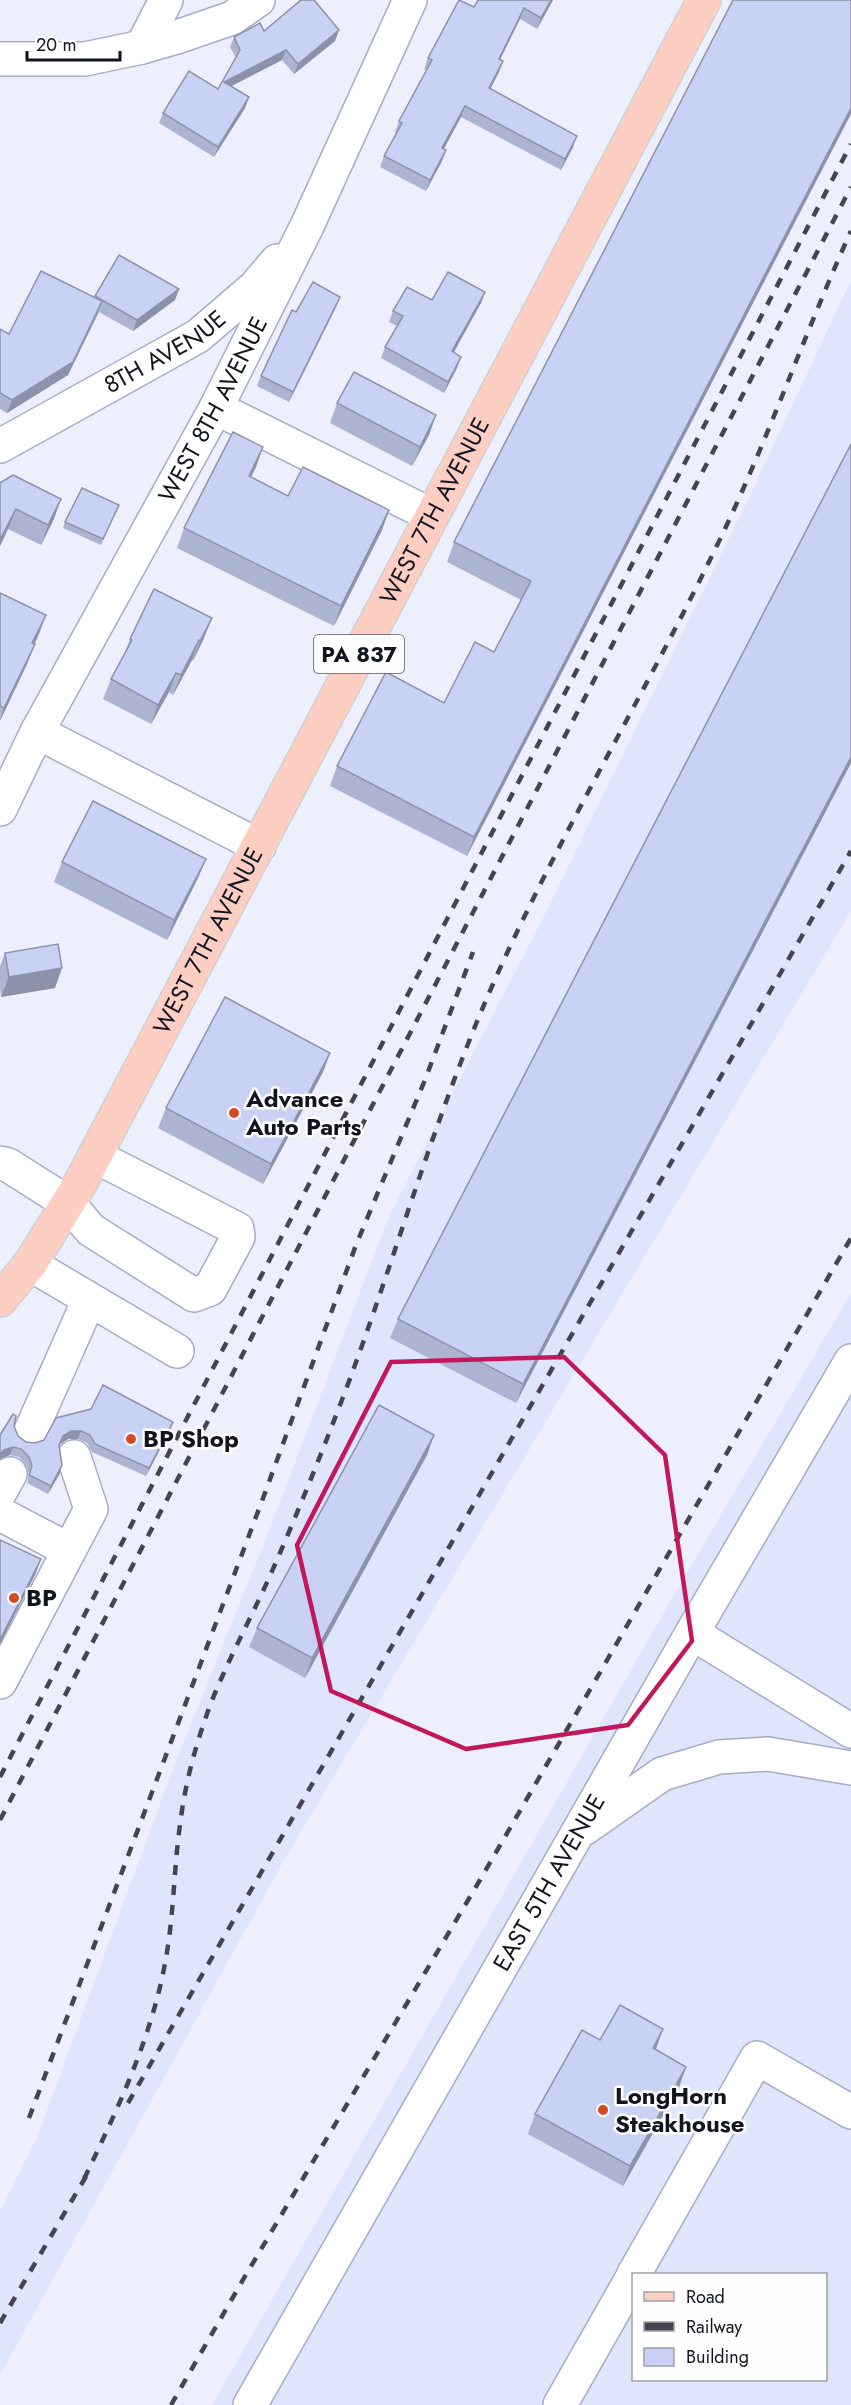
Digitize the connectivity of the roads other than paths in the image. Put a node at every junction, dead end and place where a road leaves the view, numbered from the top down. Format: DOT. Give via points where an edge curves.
graph roads {
  1 [pos="166,0"];
  2 [pos="258,0"];
  3 [pos="410,0"];
  4 [pos="704,0"];
  5 [pos="142,47"];
  6 [pos="0,58"];
  7 [pos="307,225"];
  8 [pos="216,408"];
  9 [pos="0,446"];
  10 [pos="431,515"];
  11 [pos="37,732"];
  12 [pos="0,809"];
  13 [pos="259,846"];
  14 [pos="95,1156"];
  15 [pos="0,1163"];
  16 [pos="69,1203"];
  17 [pos="30,1264"];
  18 [pos="0,1300"];
  19 [pos="89,1300"];
  20 [pos="177,1351"];
  21 [pos="851,1361"];
  22 [pos="44,1423"];
  23 [pos="74,1457"];
  24 [pos="0,1514"];
  25 [pos="69,1550"];
  26 [pos="692,1633"];
  27 [pos="8,1656"];
  28 [pos="851,1731"];
  29 [pos="851,1768"];
  30 [pos="577,1835"];
  31 [pos="851,2112"];
  32 [pos="635,2273"];
  33 [pos="632,2279"];
  34 [pos="250,2405"];
  35 [pos="560,2405"];
  1 -- 5 [label="street"];
  2 -- 5 [label="street" via="232,18"];
  3 -- 7 [label="street, WEST 8TH AVENUE"];
  4 -- 10 [label="main road, WEST 7TH AVENUE / PA 837"];
  5 -- 6 [label="street" via="85,59"];
  7 -- 8 [label="street, WEST 8TH AVENUE"];
  7 -- 9 [label="street, 8TH AVENUE" via="255,287 198,336"];
  8 -- 10 [label="street"];
  8 -- 11 [label="street, WEST 8TH AVENUE"];
  10 -- 13 [label="main road, WEST 7TH AVENUE / PA 837"];
  11 -- 12 [label="street, WEST 8TH AVENUE"];
  11 -- 13 [label="street"];
  13 -- 14 [label="main road, WEST 7TH AVENUE / PA 837"];
  14 -- 16 [label="main road, WEST 7TH AVENUE / PA 837"];
  14 -- 16 [label="street" via="237,1229 238,1237 210,1289 194,1295 134,1259 91,1230"];
  15 -- 16 [label="street"];
  16 -- 17 [label="main road, WEST 7TH AVENUE / PA 837"];
  17 -- 18 [label="main road, WEST 7TH AVENUE / PA 837"];
  17 -- 19 [label="street"];
  19 -- 20 [label="street"];
  19 -- 22 [label="street"];
  21 -- 26 [label="street, EAST 5TH AVENUE"];
  23 -- 25 [label="street" via="91,1509"];
  24 -- 25 [label="street"];
  25 -- 27 [label="street"];
  26 -- 28 [label="street"];
  26 -- 30 [label="street, EAST 5TH AVENUE"];
  29 -- 30 [label="street" via="768,1754 719,1757 662,1774"];
  30 -- 34 [label="street, EAST 5TH AVENUE"];
  31 -- 32 [label="street" via="757,2058"];
  33 -- 35 [label="street"];
}
